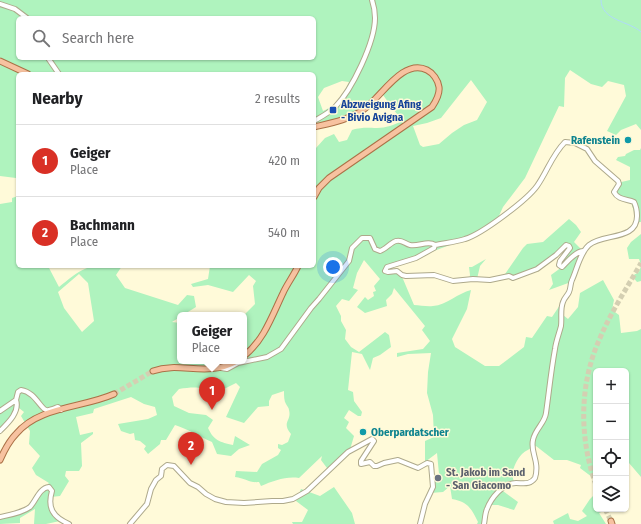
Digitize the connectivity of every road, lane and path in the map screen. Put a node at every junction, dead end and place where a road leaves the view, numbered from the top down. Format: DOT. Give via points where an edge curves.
graph roads {
  1 [pos="372,0"];
  2 [pos="0,4"];
  3 [pos="24,16"];
  4 [pos="49,60"];
  5 [pos="0,61"];
  6 [pos="24,72"];
  7 [pos="58,72"];
  8 [pos="316,120"];
  9 [pos="316,126"];
  10 [pos="316,193"];
  11 [pos="435,245"];
  12 [pos="583,251"];
  13 [pos="297,268"];
  14 [pos="247,353"];
  15 [pos="247,361"];
  16 [pos="230,364"];
  17 [pos="236,364"];
  18 [pos="221,368"];
  19 [pos="153,371"];
  20 [pos="114,394"];
  21 [pos="16,400"];
  22 [pos="61,410"];
  23 [pos="0,411"];
  24 [pos="0,431"];
  25 [pos="0,460"];
  26 [pos="0,517"];
  27 [pos="68,524"];
  28 [pos="130,524"];
  29 [pos="420,524"];
  30 [pos="484,524"];
  1 -- 8 [label="street" via="375,23 364,60 339,102"];
  2 -- 3 [label="street" via="15,9"];
  4 -- 7 [label="street"];
  5 -- 6 [label="main road"];
  9 -- 10 [label="main road" via="345,119 364,110 407,69 425,69 438,82 438,95 432,107 329,178"];
  11 -- 12 [label="street" via="416,258 387,267 386,271 397,271 406,276 434,275 453,281 490,280 509,276 513,278 537,269 566,245 570,248 559,266 562,267 574,255"];
  11 -- 12 [label="street" via="467,239 517,206 535,188 554,156 564,143 568,142 587,149 618,181 614,194 636,205 637,218 629,232 592,243"];
  11 -- 15 [label="street" via="410,245 398,240 380,251 375,249 370,238 362,238 352,248 349,261 281,349 267,357"];
  12 -- 30 [label="street" via="563,302 545,419 533,440 537,465 536,478 530,483 513,483 499,490 487,509"];
  13 -- 14 [label="main road" via="263,335"];
  16 -- 18 [label="main road"];
  17 -- 18 [label="street" via="227,370"];
  18 -- 19 [label="main road" via="168,368"];
  20 -- 22 [label="main road"];
  21 -- 22 [label="street" via="18,392 24,390 34,396 44,409 58,407"];
  21 -- 23 [label="street"];
  21 -- 24 [label="street" via="17,409"];
  22 -- 25 [label="main road" via="39,416 23,426 9,442"];
  26 -- 27 [label="street" via="24,510 49,487 52,491 50,507 56,516"];
  28 -- 29 [label="street" via="147,504 151,489 167,465 174,466 190,483 215,499 244,503 283,502 307,491 348,452 372,439 374,441 361,464 370,462 377,466 398,460 418,468 430,464 433,487"];
}
